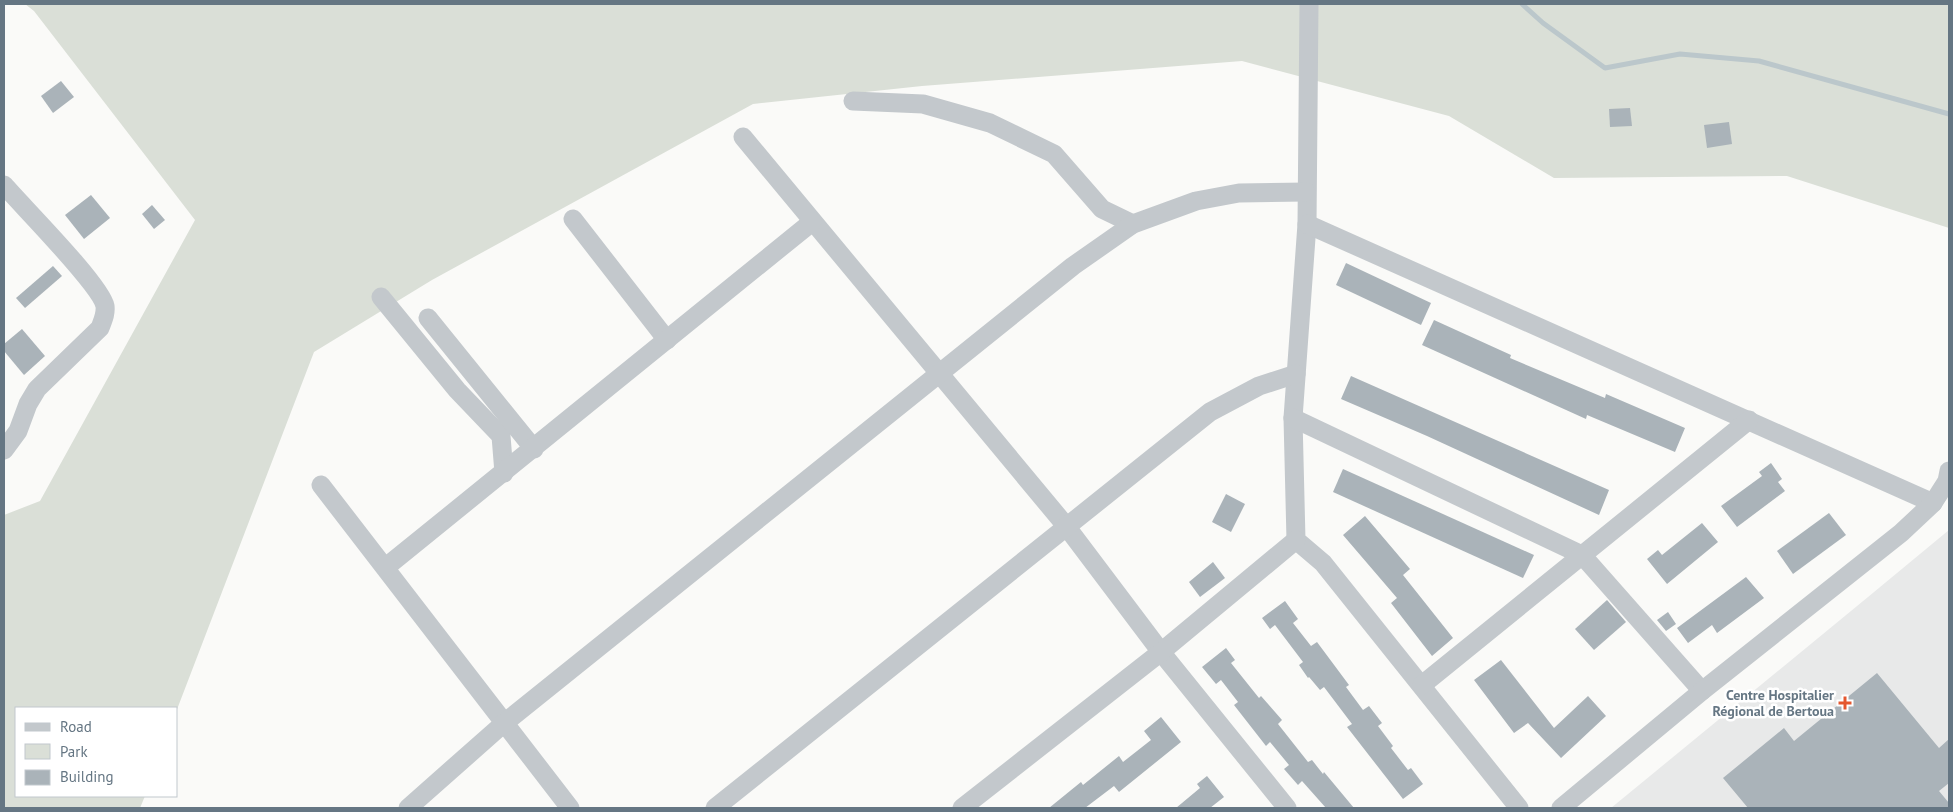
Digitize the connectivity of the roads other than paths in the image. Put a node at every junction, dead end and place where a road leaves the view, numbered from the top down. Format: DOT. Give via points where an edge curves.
graph roads {
  1 [pos="1309,4"];
  2 [pos="853,100"];
  3 [pos="743,137"];
  4 [pos="4,185"];
  5 [pos="1306,192"];
  6 [pos="573,219"];
  7 [pos="812,222"];
  8 [pos="1133,224"];
  9 [pos="1307,224"];
  10 [pos="381,297"];
  11 [pos="428,318"];
  12 [pos="667,340"];
  13 [pos="940,373"];
  14 [pos="1296,374"];
  15 [pos="1293,418"];
  16 [pos="1749,420"];
  17 [pos="534,449"];
  18 [pos="4,450"];
  19 [pos="1949,471"];
  20 [pos="504,473"];
  21 [pos="321,485"];
  22 [pos="1933,503"];
  23 [pos="1066,526"];
  24 [pos="1296,540"];
  25 [pos="1582,555"];
  26 [pos="386,568"];
  27 [pos="1161,652"];
  28 [pos="1422,685"];
  29 [pos="1702,691"];
  30 [pos="503,724"];
  31 [pos="1282,807"];
  32 [pos="408,808"];
  33 [pos="570,808"];
  34 [pos="715,808"];
  35 [pos="962,808"];
  36 [pos="1520,808"];
  37 [pos="1561,808"];
  1 -- 5 [label="street"];
  2 -- 8 [label="street" via="923,104 990,123 1054,154 1102,209"];
  3 -- 7 [label="street"];
  4 -- 18 [label="street" via="92,284 104,304 105,316 100,328 37,389 18,431"];
  5 -- 8 [label="street" via="1239,193 1196,201"];
  5 -- 9 [label="street"];
  6 -- 12 [label="street"];
  7 -- 12 [label="street"];
  7 -- 13 [label="street"];
  8 -- 13 [label="street" via="1073,266"];
  9 -- 14 [label="street"];
  9 -- 16 [label="street"];
  10 -- 20 [label="street" via="457,390 500,436"];
  11 -- 17 [label="street"];
  12 -- 17 [label="street"];
  13 -- 23 [label="street"];
  13 -- 30 [label="street"];
  14 -- 15 [label="street"];
  14 -- 23 [label="street" via="1259,386 1210,412"];
  15 -- 24 [label="street"];
  15 -- 25 [label="street"];
  16 -- 22 [label="street"];
  16 -- 25 [label="street"];
  17 -- 20 [label="street"];
  19 -- 22 [label="street" via="1947,481"];
  20 -- 26 [label="street"];
  21 -- 26 [label="street"];
  22 -- 29 [label="street"];
  23 -- 27 [label="street"];
  23 -- 34 [label="street"];
  24 -- 27 [label="street"];
  24 -- 28 [label="street" via="1323,563"];
  25 -- 28 [label="street"];
  25 -- 29 [label="street"];
  26 -- 30 [label="street"];
  27 -- 31 [label="street"];
  27 -- 35 [label="street"];
  28 -- 36 [label="street"];
  29 -- 37 [label="street"];
  30 -- 32 [label="street"];
  30 -- 33 [label="street"];
}
